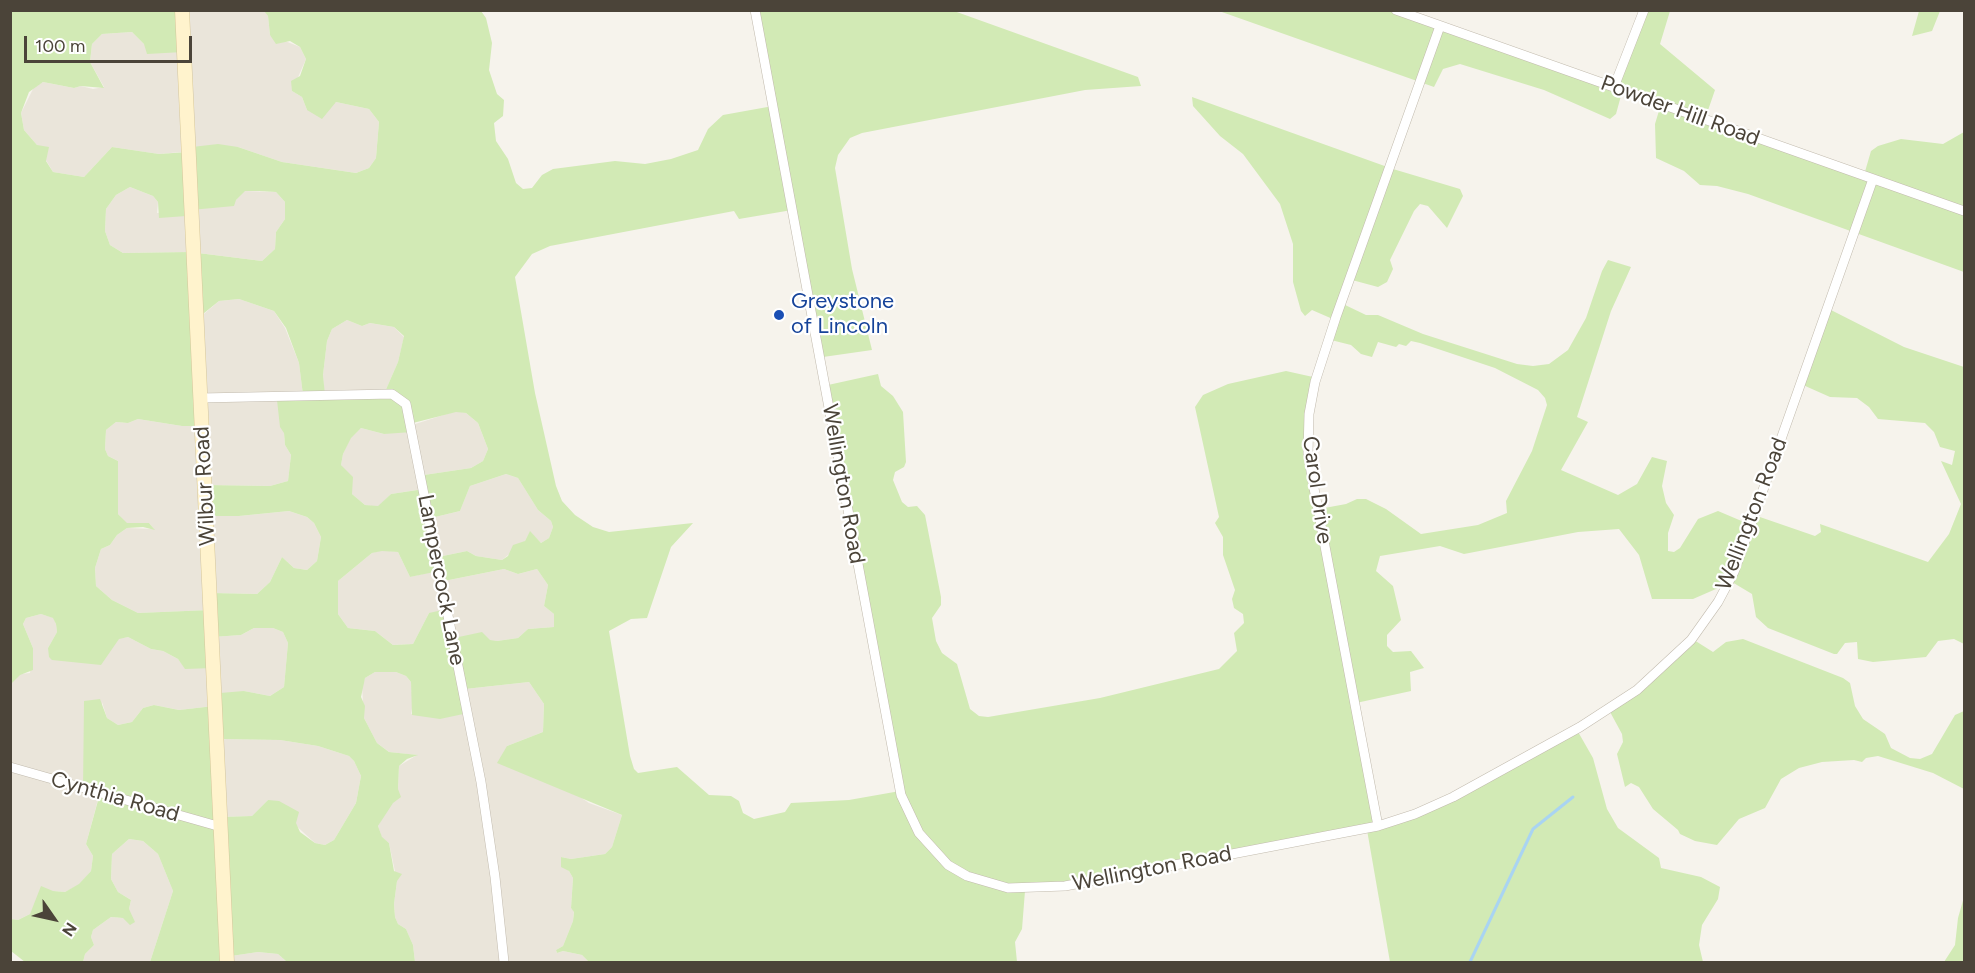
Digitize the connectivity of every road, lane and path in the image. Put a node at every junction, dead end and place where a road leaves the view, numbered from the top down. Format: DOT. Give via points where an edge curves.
graph roads {
  1 [pos="182,10"];
  2 [pos="755,10"];
  3 [pos="1396,10"];
  4 [pos="1644,10"];
  5 [pos="1440,26"];
  6 [pos="1614,87"];
  7 [pos="1873,180"];
  8 [pos="1965,211"];
  9 [pos="201,398"];
  10 [pos="10,767"];
  11 [pos="1378,826"];
  12 [pos="221,827"];
  13 [pos="227,963"];
  14 [pos="504,963"];
  1 -- 9 [label="street, Wilbur Road"];
  2 -- 11 [label="street, Wellington Road" via="901,795 919,833 948,865 967,876 1008,888 1027,888 1065,886"];
  3 -- 5 [label="street, Powder Hill Road"];
  4 -- 6 [label="street"];
  5 -- 6 [label="street, Powder Hill Road"];
  5 -- 11 [label="street, Carol Drive" via="1336,317 1309,414 1308,453 1313,483"];
  6 -- 7 [label="street, Powder Hill Road"];
  7 -- 8 [label="street, Powder Hill Road"];
  7 -- 11 [label="street, Wellington Road" via="1734,572 1691,640 1637,690 1581,726 1453,797"];
  9 -- 12 [label="street, Wilbur Road"];
  9 -- 14 [label="street, Lampercock Lane" via="392,394 406,404 481,782"];
  10 -- 12 [label="street, Cynthia Road"];
  12 -- 13 [label="street, Wilbur Road"];
}
